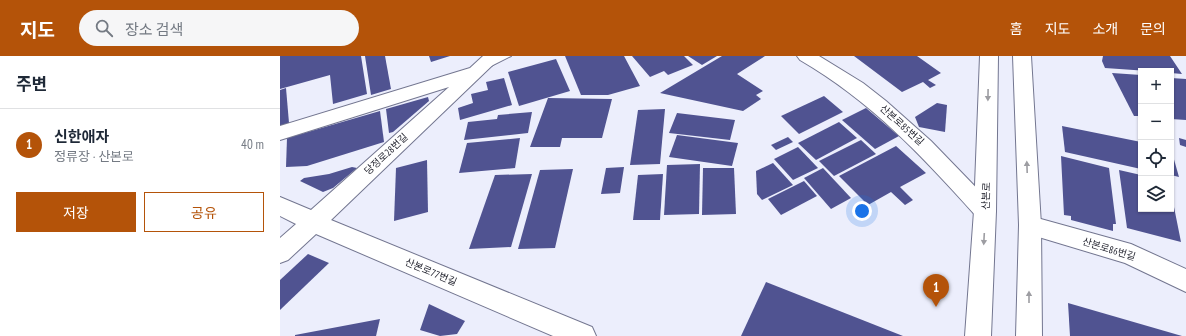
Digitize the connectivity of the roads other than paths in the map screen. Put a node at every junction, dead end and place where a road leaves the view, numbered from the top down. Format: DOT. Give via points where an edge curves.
graph roads {
  1 [pos="506,56"];
  2 [pos="806,56"];
  3 [pos="989,56"];
  4 [pos="1022,56"];
  5 [pos="486,62"];
  6 [pos="280,133"];
  7 [pos="280,206"];
  8 [pos="985,211"];
  9 [pos="313,222"];
  10 [pos="1030,225"];
  11 [pos="280,253"];
  12 [pos="1186,280"];
  13 [pos="583,336"];
  14 [pos="978,336"];
  15 [pos="1029,336"];
  1 -- 5 [label="lane"];
  2 -- 8 [label="street, 산본로85번길" via="830,68 879,104 922,143"];
  3 -- 8 [label="street, 산본로, one-way"];
  10 -- 4 [label="street, one-way"];
  5 -- 6 [label="street" via="427,88"];
  5 -- 9 [label="street, 당정로28번길"];
  7 -- 9 [label="street, 산본로77번길"];
  8 -- 14 [label="street, 산본로, one-way"];
  9 -- 11 [label="street, 당정로28번길"];
  9 -- 13 [label="street, 산본로77번길"];
  10 -- 12 [label="street, 산본로86번길" via="1131,254"];
  15 -- 10 [label="street, one-way"];
}
